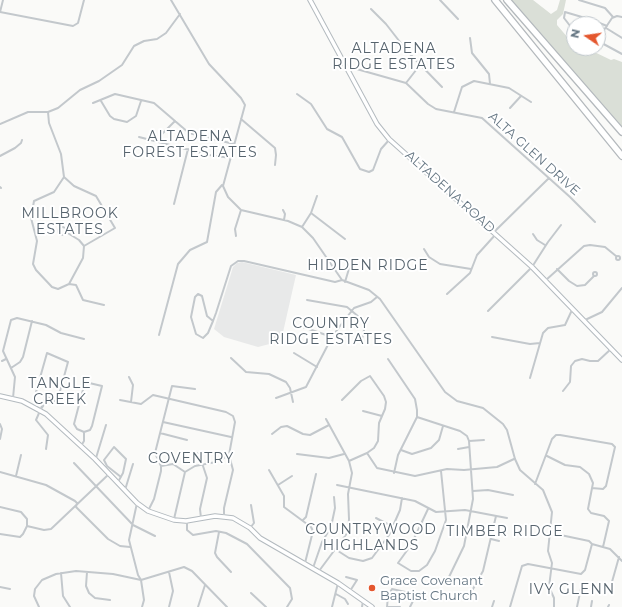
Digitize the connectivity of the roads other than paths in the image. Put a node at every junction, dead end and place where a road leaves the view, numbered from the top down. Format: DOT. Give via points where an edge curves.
graph roads {
  1 [pos="3,0"];
  2 [pos="84,0"];
  3 [pos="171,0"];
  4 [pos="310,0"];
  5 [pos="440,0"];
  6 [pos="495,0"];
  7 [pos="507,0"];
  8 [pos="579,0"];
  9 [pos="371,9"];
  10 [pos="0,12"];
  11 [pos="180,14"];
  12 [pos="578,16"];
  13 [pos="613,17"];
  14 [pos="622,17"];
  15 [pos="458,19"];
  16 [pos="566,21"];
  17 [pos="607,27"];
  18 [pos="470,38"];
  19 [pos="622,38"];
  20 [pos="606,45"];
  21 [pos="622,54"];
  22 [pos="420,65"];
  23 [pos="346,66"];
  24 [pos="406,83"];
  25 [pos="490,84"];
  26 [pos="442,87"];
  27 [pos="297,94"];
  28 [pos="521,96"];
  29 [pos="141,100"];
  30 [pos="100,101"];
  31 [pos="531,102"];
  32 [pos="93,103"];
  33 [pos="510,108"];
  34 [pos="48,112"];
  35 [pos="454,112"];
  36 [pos="241,119"];
  37 [pos="174,121"];
  38 [pos="0,124"];
  39 [pos="622,132"];
  40 [pos="162,134"];
  41 [pos="139,137"];
  42 [pos="389,139"];
  43 [pos="22,140"];
  44 [pos="234,144"];
  45 [pos="188,149"];
  46 [pos="0,156"];
  47 [pos="622,156"];
  48 [pos="231,158"];
  49 [pos="275,165"];
  50 [pos="64,177"];
  51 [pos="549,178"];
  52 [pos="224,183"];
  53 [pos="318,196"];
  54 [pos="174,204"];
  55 [pos="241,210"];
  56 [pos="283,210"];
  57 [pos="311,214"];
  58 [pos="284,220"];
  59 [pos="595,222"];
  60 [pos="561,225"];
  61 [pos="302,227"];
  62 [pos="66,232"];
  63 [pos="495,233"];
  64 [pos="533,234"];
  65 [pos="236,236"];
  66 [pos="345,239"];
  67 [pos="545,245"];
  68 [pos="84,246"];
  69 [pos="424,249"];
  70 [pos="616,256"];
  71 [pos="352,262"];
  72 [pos="532,267"];
  73 [pos="471,269"];
  74 [pos="558,269"];
  75 [pos="594,276"];
  76 [pos="342,280"];
  77 [pos="545,281"];
  78 [pos="346,282"];
  79 [pos="69,284"];
  80 [pos="622,288"];
  81 [pos="447,294"];
  82 [pos="377,297"];
  83 [pos="307,300"];
  84 [pos="104,305"];
  85 [pos="572,309"];
  86 [pos="352,311"];
  87 [pos="488,311"];
  88 [pos="32,321"];
  89 [pos="213,321"];
  90 [pos="584,321"];
  91 [pos="300,326"];
  92 [pos="159,335"];
  93 [pos="332,337"];
  94 [pos="492,337"];
  95 [pos="84,339"];
  96 [pos="361,343"];
  97 [pos="540,343"];
  98 [pos="611,349"];
  99 [pos="294,353"];
  100 [pos="231,358"];
  101 [pos="6,359"];
  102 [pos="388,359"];
  103 [pos="622,360"];
  104 [pos="2,361"];
  105 [pos="317,367"];
  106 [pos="11,368"];
  107 [pos="129,377"];
  108 [pos="530,378"];
  109 [pos="195,389"];
  110 [pos="563,391"];
  111 [pos="291,393"];
  112 [pos="0,396"];
  113 [pos="13,398"];
  114 [pos="48,398"];
  115 [pos="276,398"];
  116 [pos="168,399"];
  117 [pos="120,400"];
  118 [pos="342,400"];
  119 [pos="130,402"];
  120 [pos="293,402"];
  121 [pos="41,409"];
  122 [pos="363,411"];
  123 [pos="382,416"];
  124 [pos="417,416"];
  125 [pos="326,419"];
  126 [pos="163,422"];
  127 [pos="0,424"];
  128 [pos="106,425"];
  129 [pos="330,425"];
  130 [pos="443,426"];
  131 [pos="84,432"];
  132 [pos="160,433"];
  133 [pos="272,434"];
  134 [pos="231,437"];
  135 [pos="0,439"];
  136 [pos="187,440"];
  137 [pos="484,440"];
  138 [pos="469,441"];
  139 [pos="81,446"];
  140 [pos="469,447"];
  141 [pos="46,449"];
  142 [pos="458,449"];
  143 [pos="400,450"];
  144 [pos="197,453"];
  145 [pos="368,453"];
  146 [pos="297,454"];
  147 [pos="344,454"];
  148 [pos="21,455"];
  149 [pos="229,455"];
  150 [pos="547,456"];
  151 [pos="515,459"];
  152 [pos="95,460"];
  153 [pos="349,461"];
  154 [pos="74,463"];
  155 [pos="133,464"];
  156 [pos="161,466"];
  157 [pos="202,466"];
  158 [pos="269,470"];
  159 [pos="471,470"];
  160 [pos="441,471"];
  161 [pos="0,472"];
  162 [pos="185,472"];
  163 [pos="394,473"];
  164 [pos="109,474"];
  165 [pos="316,474"];
  166 [pos="16,476"];
  167 [pos="292,476"];
  168 [pos="121,477"];
  169 [pos="118,483"];
  170 [pos="535,484"];
  171 [pos="278,485"];
  172 [pos="337,485"];
  173 [pos="96,487"];
  174 [pos="349,487"];
  175 [pos="592,488"];
  176 [pos="125,490"];
  177 [pos="473,491"];
  178 [pos="513,494"];
  179 [pos="334,497"];
  180 [pos="402,498"];
  181 [pos="137,503"];
  182 [pos="76,505"];
  183 [pos="250,505"];
  184 [pos="0,507"];
  185 [pos="428,509"];
  186 [pos="148,511"];
  187 [pos="471,511"];
  188 [pos="445,512"];
  189 [pos="224,516"];
  190 [pos="496,516"];
  191 [pos="201,518"];
  192 [pos="376,518"];
  193 [pos="507,518"];
  194 [pos="174,520"];
  195 [pos="303,520"];
  196 [pos="186,521"];
  197 [pos="133,525"];
  198 [pos="27,526"];
  199 [pos="393,526"];
  200 [pos="250,528"];
  201 [pos="219,532"];
  202 [pos="550,533"];
  203 [pos="0,534"];
  204 [pos="155,536"];
  205 [pos="491,539"];
  206 [pos="499,541"];
  207 [pos="592,544"];
  208 [pos="130,547"];
  209 [pos="603,547"];
  210 [pos="335,549"];
  211 [pos="619,557"];
  212 [pos="622,561"];
  213 [pos="305,564"];
  214 [pos="313,569"];
  215 [pos="552,569"];
  216 [pos="87,572"];
  217 [pos="169,572"];
  218 [pos="231,572"];
  219 [pos="318,572"];
  220 [pos="61,573"];
  221 [pos="346,577"];
  222 [pos="448,579"];
  223 [pos="141,580"];
  224 [pos="338,584"];
  225 [pos="585,585"];
  226 [pos="205,586"];
  227 [pos="0,587"];
  228 [pos="10,589"];
  229 [pos="473,589"];
  230 [pos="610,590"];
  231 [pos="350,591"];
  232 [pos="251,593"];
  233 [pos="336,594"];
  234 [pos="110,600"];
  235 [pos="363,600"];
  236 [pos="494,601"];
  237 [pos="592,601"];
  238 [pos="348,604"];
  239 [pos="39,607"];
  240 [pos="70,607"];
  241 [pos="142,607"];
  242 [pos="169,607"];
  243 [pos="198,607"];
  244 [pos="227,607"];
  245 [pos="266,607"];
  246 [pos="287,607"];
  247 [pos="332,607"];
  248 [pos="362,607"];
  249 [pos="372,607"];
  250 [pos="387,607"];
  251 [pos="400,607"];
  252 [pos="410,607"];
  253 [pos="492,607"];
  254 [pos="510,607"];
  255 [pos="554,607"];
  256 [pos="576,607"];
  257 [pos="591,607"];
  1 -- 10 [label="street"];
  2 -- 10 [label="street" via="78,23 73,26"];
  3 -- 11 [label="street"];
  4 -- 23 [label="street, ALTADENA ROAD"];
  5 -- 15 [label="street"];
  6 -- 47 [label="highway"];
  7 -- 39 [label="highway"];
  8 -- 13 [label="street" via="605,8"];
  9 -- 22 [label="street"];
  11 -- 34 [label="street" via="162,36 134,46 122,65"];
  11 -- 36 [label="street" via="209,64 244,102"];
  12 -- 16 [label="street" via="565,12"];
  13 -- 14 [label="street"];
  13 -- 17 [label="street"];
  17 -- 19 [label="street"];
  18 -- 25 [label="street" via="472,53 490,74"];
  20 -- 21 [label="street"];
  22 -- 24 [label="street"];
  22 -- 26 [label="street"];
  23 -- 24 [label="street, ALTA GLEN DRIVE"];
  23 -- 42 [label="street, ALTADENA ROAD"];
  24 -- 35 [label="street, ALTA GLEN DRIVE" via="431,106"];
  25 -- 28 [label="street" via="509,88"];
  25 -- 35 [label="street" via="474,81 464,84 459,91"];
  27 -- 42 [label="street" via="311,104 327,129 342,137 360,169 369,172 373,170 381,149"];
  28 -- 31 [label="street"];
  28 -- 33 [label="street"];
  29 -- 30 [label="street" via="115,94"];
  29 -- 30 [label="street" via="136,116 127,122 110,116"];
  29 -- 37 [label="street" via="158,105"];
  30 -- 32 [label="street"];
  34 -- 38 [label="street" via="28,112"];
  34 -- 50 [label="street" via="48,123 61,154"];
  35 -- 51 [label="street, ALTA GLEN DRIVE" via="482,118"];
  36 -- 44 [label="street"];
  36 -- 49 [label="street" via="275,148"];
  37 -- 40 [label="street"];
  37 -- 44 [label="street" via="189,133"];
  41 -- 45 [label="street"];
  42 -- 63 [label="street, ALTADENA ROAD"];
  43 -- 46 [label="street" via="21,144"];
  44 -- 48 [label="street"];
  45 -- 48 [label="street"];
  45 -- 54 [label="street"];
  48 -- 52 [label="street"];
  50 -- 68 [label="street" via="74,186 99,198 114,224 115,230"];
  50 -- 79 [label="street" via="54,192 34,201 31,218 37,236 32,260 36,270 52,287 62,288"];
  51 -- 59 [label="street, ALTA GLEN DRIVE"];
  51 -- 63 [label="street"];
  52 -- 55 [label="street" via="228,197"];
  52 -- 92 [label="street" via="216,192 207,242 190,250 178,264"];
  53 -- 57 [label="street"];
  55 -- 58 [label="street"];
  55 -- 65 [label="street" via="235,229"];
  56 -- 58 [label="street"];
  57 -- 61 [label="street"];
  57 -- 66 [label="street"];
  58 -- 61 [label="street"];
  60 -- 67 [label="street"];
  61 -- 76 [label="street" via="313,238"];
  62 -- 62 [label="street" via="61,234 57,229 61,226"];
  62 -- 68 [label="street"];
  63 -- 72 [label="street, ALTADENA ROAD"];
  63 -- 73 [label="street" via="477,255"];
  64 -- 67 [label="street"];
  67 -- 72 [label="street"];
  68 -- 79 [label="street" via="83,258"];
  69 -- 73 [label="street" via="429,257 440,264"];
  70 -- 74 [label="street" via="605,247 584,246"];
  71 -- 78 [label="street"];
  72 -- 77 [label="street, ALTADENA ROAD"];
  72 -- 87 [label="street"];
  73 -- 81 [label="street"];
  74 -- 75 [label="street" via="577,286 585,285"];
  74 -- 77 [label="street"];
  76 -- 78 [label="street"];
  76 -- 89 [label="street" via="335,282 238,261 230,270"];
  77 -- 85 [label="street, ALTADENA ROAD"];
  78 -- 82 [label="street" via="369,290"];
  79 -- 84 [label="street" via="78,287 83,300"];
  80 -- 90 [label="street" via="602,312"];
  82 -- 86 [label="street" via="371,302 356,306"];
  82 -- 151 [label="street" via="384,303 445,392 457,401 483,408 503,424"];
  83 -- 86 [label="street" via="342,305"];
  85 -- 90 [label="street, ALTADENA ROAD"];
  85 -- 97 [label="street" via="567,323 562,327 548,328 543,332"];
  86 -- 93 [label="street"];
  86 -- 96 [label="street" via="362,323 364,330"];
  88 -- 95 [label="street"];
  88 -- 101 [label="street" via="17,318 11,320 3,346"];
  88 -- 106 [label="street" via="23,357"];
  89 -- 89 [label="street" via="203,338 196,334 191,316 196,295 202,296 207,316"];
  90 -- 98 [label="street, ALTADENA ROAD"];
  91 -- 93 [label="street"];
  93 -- 105 [label="street"];
  94 -- 97 [label="street" via="530,344"];
  97 -- 108 [label="street"];
  98 -- 103 [label="street, ALTADENA ROAD"];
  98 -- 110 [label="street" via="598,361 574,361 571,366 570,382"];
  99 -- 105 [label="street"];
  100 -- 111 [label="street" via="246,372 269,374 279,378 288,384"];
  101 -- 104 [label="street"];
  101 -- 106 [label="street"];
  102 -- 124 [label="street" via="415,399"];
  105 -- 111 [label="street" via="306,387"];
  106 -- 113 [label="street" via="16,382"];
  107 -- 119 [label="street" via="133,385"];
  109 -- 116 [label="street" via="172,386"];
  111 -- 115 [label="street"];
  111 -- 120 [label="street"];
  112 -- 113 [label="street"];
  113 -- 121 [label="street"];
  114 -- 114 [label="street" via="36,392 47,353 68,362 58,402"];
  114 -- 121 [label="street"];
  116 -- 119 [label="street" via="153,396 142,404"];
  116 -- 126 [label="street"];
  116 -- 134 [label="street" via="231,414 235,422"];
  117 -- 119 [label="street"];
  118 -- 123 [label="street" via="370,376 384,396 385,409"];
  121 -- 139 [label="street"];
  121 -- 141 [label="street" via="36,420 48,435"];
  122 -- 123 [label="street"];
  123 -- 145 [label="street" via="378,441"];
  124 -- 130 [label="street"];
  124 -- 143 [label="street"];
  125 -- 129 [label="street"];
  126 -- 132 [label="street"];
  126 -- 134 [label="street"];
  127 -- 135 [label="street"];
  128 -- 152 [label="street"];
  129 -- 133 [label="street" via="310,435 287,426"];
  129 -- 147 [label="street"];
  130 -- 138 [label="street" via="463,432"];
  130 -- 143 [label="street" via="438,440 431,448 412,454"];
  131 -- 131 [label="street" via="77,429 74,424 85,382 102,386 92,426"];
  131 -- 139 [label="street"];
  132 -- 136 [label="street"];
  132 -- 156 [label="street" via="155,455"];
  134 -- 149 [label="street"];
  137 -- 138 [label="street"];
  138 -- 140 [label="street"];
  139 -- 152 [label="street"];
  140 -- 142 [label="street"];
  140 -- 159 [label="street"];
  143 -- 163 [label="street"];
  144 -- 157 [label="street"];
  145 -- 153 [label="street"];
  145 -- 163 [label="street" via="377,468"];
  146 -- 147 [label="street" via="329,458"];
  147 -- 153 [label="street"];
  148 -- 166 [label="street"];
  149 -- 157 [label="street"];
  149 -- 189 [label="street" via="233,470"];
  150 -- 170 [label="street"];
  150 -- 175 [label="street" via="585,470 592,480"];
  150 -- 175 [label="street" via="552,439 556,435 614,445 606,486 603,489"];
  151 -- 159 [label="street" via="497,467"];
  151 -- 170 [label="street" via="520,470"];
  152 -- 164 [label="street"];
  153 -- 174 [label="street" via="352,473"];
  154 -- 173 [label="street"];
  155 -- 176 [label="street"];
  156 -- 162 [label="street" via="173,464"];
  156 -- 186 [label="street" via="154,499"];
  157 -- 162 [label="street" via="192,467"];
  157 -- 191 [label="street" via="207,478 200,509"];
  158 -- 171 [label="street"];
  159 -- 160 [label="street"];
  159 -- 177 [label="street"];
  160 -- 163 [label="street" via="419,476"];
  160 -- 188 [label="street"];
  161 -- 166 [label="street"];
  162 -- 194 [label="street"];
  164 -- 169 [label="street"];
  164 -- 173 [label="street"];
  165 -- 195 [label="street" via="306,517"];
  166 -- 182 [label="street" via="49,486 75,501"];
  167 -- 171 [label="street"];
  168 -- 168 [label="street" via="126,459 114,447 104,460 107,466"];
  168 -- 169 [label="street"];
  169 -- 176 [label="street"];
  170 -- 202 [label="street" via="543,490 550,504"];
  171 -- 195 [label="street" via="284,496 284,507"];
  172 -- 174 [label="street"];
  173 -- 182 [label="street"];
  173 -- 197 [label="street"];
  174 -- 180 [label="street"];
  174 -- 210 [label="street" via="348,532"];
  175 -- 209 [label="street" via="589,512 604,516 609,521"];
  176 -- 181 [label="street"];
  177 -- 178 [label="street" via="488,490"];
  177 -- 187 [label="street"];
  179 -- 214 [label="street" via="335,508 331,527 322,542"];
  180 -- 185 [label="street" via="415,501"];
  180 -- 199 [label="street"];
  181 -- 186 [label="street"];
  181 -- 197 [label="street"];
  182 -- 198 [label="street" via="51,529"];
  182 -- 208 [label="street" via="108,539 120,546"];
  183 -- 200 [label="street" via="254,523"];
  184 -- 198 [label="street" via="24,514"];
  185 -- 188 [label="street"];
  185 -- 188 [label="street" via="411,546 398,563 411,571 419,571 427,565 446,520"];
  186 -- 194 [label="street"];
  187 -- 188 [label="street" via="460,509"];
  187 -- 190 [label="street"];
  187 -- 222 [label="street" via="464,546"];
  189 -- 191 [label="street"];
  189 -- 200 [label="street" via="238,520"];
  190 -- 193 [label="street"];
  190 -- 205 [label="street"];
  191 -- 196 [label="street"];
  192 -- 199 [label="street"];
  194 -- 196 [label="street"];
  195 -- 213 [label="street" via="312,531"];
  196 -- 201 [label="street" via="187,530 193,535"];
  197 -- 204 [label="street"];
  197 -- 208 [label="street"];
  198 -- 203 [label="street" via="20,537"];
  199 -- 210 [label="street" via="375,555 369,560 349,558"];
  200 -- 213 [label="street" via="260,538"];
  201 -- 218 [label="street" via="215,552"];
  201 -- 246 [label="street" via="247,544 285,582 292,597 292,602"];
  202 -- 207 [label="street" via="589,541"];
  202 -- 215 [label="street" via="548,551"];
  205 -- 206 [label="street"];
  205 -- 229 [label="street" via="483,571"];
  207 -- 209 [label="street"];
  207 -- 215 [label="street" via="584,572 578,574"];
  208 -- 223 [label="street"];
  209 -- 211 [label="street"];
  210 -- 219 [label="street"];
  211 -- 212 [label="street"];
  211 -- 230 [label="street"];
  213 -- 214 [label="street"];
  214 -- 219 [label="street"];
  215 -- 254 [label="street" via="528,564 522,566"];
  215 -- 255 [label="street" via="549,587 554,598"];
  216 -- 220 [label="street"];
  216 -- 223 [label="street"];
  216 -- 234 [label="street" via="86,586 89,593 95,598"];
  217 -- 223 [label="street"];
  217 -- 226 [label="street" via="188,568"];
  217 -- 242 [label="street" via="173,591"];
  219 -- 224 [label="street"];
  220 -- 239 [label="street" via="48,577 38,584 34,596"];
  220 -- 240 [label="street" via="63,596"];
  221 -- 231 [label="street" via="356,580"];
  223 -- 241 [label="street" via="144,600"];
  224 -- 231 [label="street"];
  224 -- 233 [label="street"];
  225 -- 256 [label="street" via="581,588"];
  226 -- 243 [label="street"];
  226 -- 244 [label="street"];
  227 -- 228 [label="street"];
  231 -- 235 [label="street"];
  232 -- 245 [label="street"];
  233 -- 238 [label="street"];
  233 -- 247 [label="street"];
  235 -- 248 [label="street"];
  235 -- 249 [label="street"];
  236 -- 253 [label="street"];
  237 -- 257 [label="street"];
  250 -- 251 [label="street"];
  250 -- 252 [label="street" via="392,589 414,594"];
}
